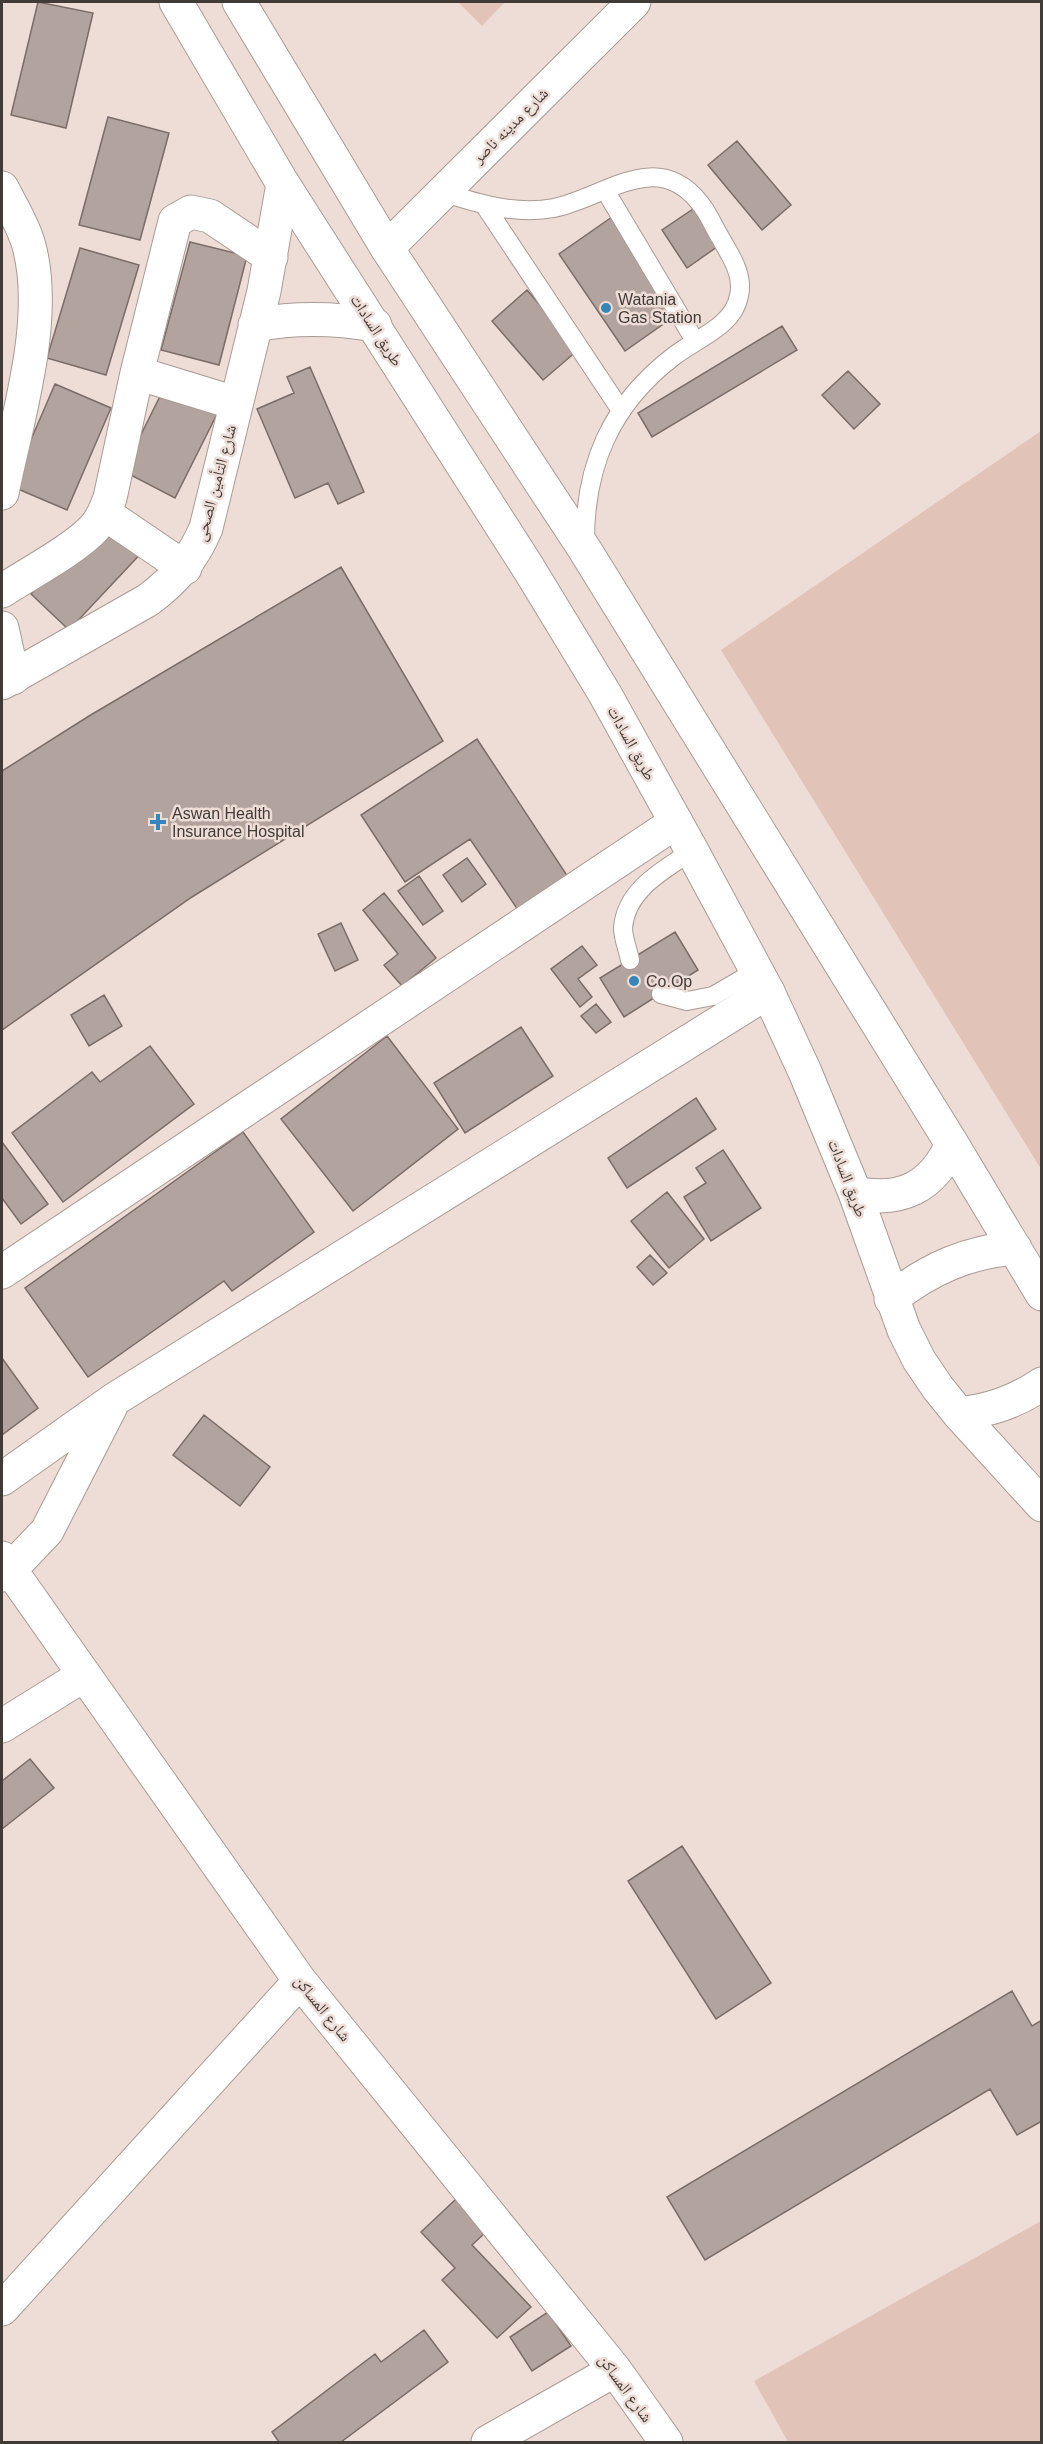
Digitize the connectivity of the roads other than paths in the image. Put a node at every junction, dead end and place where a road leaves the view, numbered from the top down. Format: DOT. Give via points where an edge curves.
graph roads {
  1 [pos="176,2"];
  2 [pos="239,2"];
  3 [pos="634,2"];
  4 [pos="283,184"];
  5 [pos="605,190"];
  6 [pos="442,192"];
  7 [pos="5,206"];
  8 [pos="485,206"];
  9 [pos="387,248"];
  10 [pos="271,257"];
  11 [pos="255,325"];
  12 [pos="375,325"];
  13 [pos="695,341"];
  14 [pos="137,373"];
  15 [pos="235,403"];
  16 [pos="620,409"];
  17 [pos="2,493"];
  18 [pos="104,513"];
  19 [pos="585,550"];
  20 [pos="185,568"];
  21 [pos="2,591"];
  22 [pos="2,628"];
  23 [pos="7,680"];
  24 [pos="676,822"];
  25 [pos="692,851"];
  26 [pos="630,960"];
  27 [pos="762,981"];
  28 [pos="661,994"];
  29 [pos="952,1144"];
  30 [pos="855,1193"];
  31 [pos="1032,1270"];
  32 [pos="2,1272"];
  33 [pos="891,1299"];
  34 [pos="1041,1384"];
  35 [pos="115,1399"];
  36 [pos="959,1414"];
  37 [pos="2,1479"];
  38 [pos="1041,1499"];
  39 [pos="4,1567"];
  40 [pos="84,1675"];
  41 [pos="2,1726"];
  42 [pos="300,1981"];
  43 [pos="2,2309"];
  44 [pos="615,2370"];
  45 [pos="488,2442"];
  46 [pos="666,2442"];
  1 -- 4 [label="street, طريق السادات"];
  2 -- 9 [label="street"];
  3 -- 6 [label="street, شارع مدينه ناصر"];
  4 -- 10 [label="street, شارع التأمين الصحى"];
  4 -- 12 [label="street, طريق السادات"];
  5 -- 8 [label="lane" via="553,208 515,210"];
  5 -- 13 [label="lane"];
  5 -- 13 [label="lane" via="636,177 651,176 679,184 700,203 734,261 740,295 727,319"];
  6 -- 8 [label="lane"];
  6 -- 9 [label="street, شارع مدينه ناصر"];
  7 -- 17 [label="street" via="29,244 36,283 32,349"];
  8 -- 16 [label="lane"];
  9 -- 19 [label="street"];
  10 -- 11 [label="street, شارع التأمين الصحى"];
  10 -- 14 [label="street" via="210,216 191,212 175,221"];
  11 -- 12 [label="street" via="315,318"];
  11 -- 15 [label="street, شارع التأمين الصحى"];
  12 -- 24 [label="street, طريق السادات" via="605,694"];
  13 -- 16 [label="lane" via="655,372"];
  14 -- 15 [label="street"];
  14 -- 18 [label="street"];
  15 -- 20 [label="street, شارع التأمين الصحى" via="206,528"];
  16 -- 19 [label="lane" via="596,462 585,520"];
  18 -- 20 [label="street"];
  18 -- 21 [label="street" via="80,540"];
  19 -- 29 [label="street"];
  20 -- 23 [label="street, شارع التأمين الصحى" via="148,600"];
  22 -- 23 [label="street"];
  24 -- 25 [label="street, طريق السادات"];
  24 -- 32 [label="street"];
  25 -- 26 [label="lane" via="648,881 631,902 623,928"];
  25 -- 27 [label="street, طريق السادات"];
  27 -- 28 [label="lane" via="687,1001"];
  27 -- 30 [label="street, طريق السادات"];
  27 -- 35 [label="street"];
  29 -- 30 [label="street" via="945,1160 921,1184 889,1196"];
  29 -- 31 [label="street"];
  30 -- 33 [label="street, طريق السادات"];
  31 -- 33 [label="street" via="988,1251 936,1268"];
  33 -- 36 [label="street, طريق السادات" via="920,1360"];
  34 -- 36 [label="street" via="1004,1406"];
  35 -- 37 [label="street"];
  35 -- 39 [label="street" via="47,1531"];
  36 -- 38 [label="street, طريق السادات"];
  39 -- 40 [label="street, شارع المساكن"];
  40 -- 41 [label="street"];
  40 -- 42 [label="street, شارع المساكن"];
  42 -- 43 [label="street"];
  42 -- 44 [label="street, شارع المساكن"];
  44 -- 45 [label="street"];
  44 -- 46 [label="street, شارع المساكن"];
}
